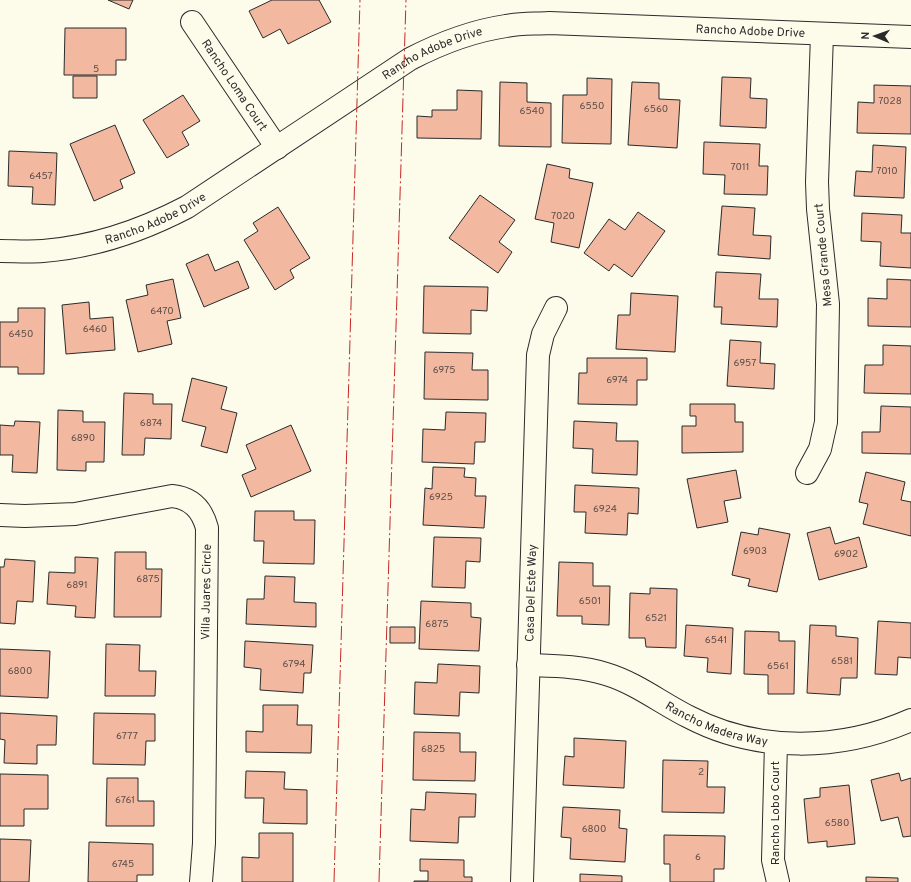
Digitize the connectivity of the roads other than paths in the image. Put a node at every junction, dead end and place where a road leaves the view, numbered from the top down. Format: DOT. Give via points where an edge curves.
graph roads {
  1 [pos="192,22"];
  2 [pos="822,34"];
  3 [pos="911,37"];
  4 [pos="277,148"];
  5 [pos="0,250"];
  6 [pos="556,308"];
  7 [pos="807,473"];
  8 [pos="0,515"];
  9 [pos="528,665"];
  10 [pos="911,720"];
  11 [pos="776,743"];
  12 [pos="201,882"];
  13 [pos="522,882"];
  14 [pos="778,882"];
  1 -- 4 [label="street, Rancho Loma Court"];
  2 -- 3 [label="street, Rancho Adobe Drive"];
  2 -- 4 [label="street, Rancho Adobe Drive" via="549,23 507,26 466,35 435,46 410,59"];
  2 -- 7 [label="street, Mesa Grande Court" via="817,182 828,304 826,422 820,449"];
  4 -- 5 [label="street, Rancho Adobe Drive" via="188,207 123,236 85,246 42,252"];
  6 -- 9 [label="street, Casa Del Este Way" via="543,334 538,355"];
  8 -- 12 [label="street, Villa Juares Circle" via="75,514 172,496 191,501 199,508 204,518 207,536 204,843"];
  9 -- 11 [label="street, Rancho Madera Way" via="581,668 607,674 638,687 689,718 727,733"];
  9 -- 13 [label="street, Casa Del Este Way"];
  10 -- 11 [label="street, Rancho Madera Way" via="889,730 851,740 820,744"];
  11 -- 14 [label="street, Rancho Lobo Court" via="773,860"];
}
